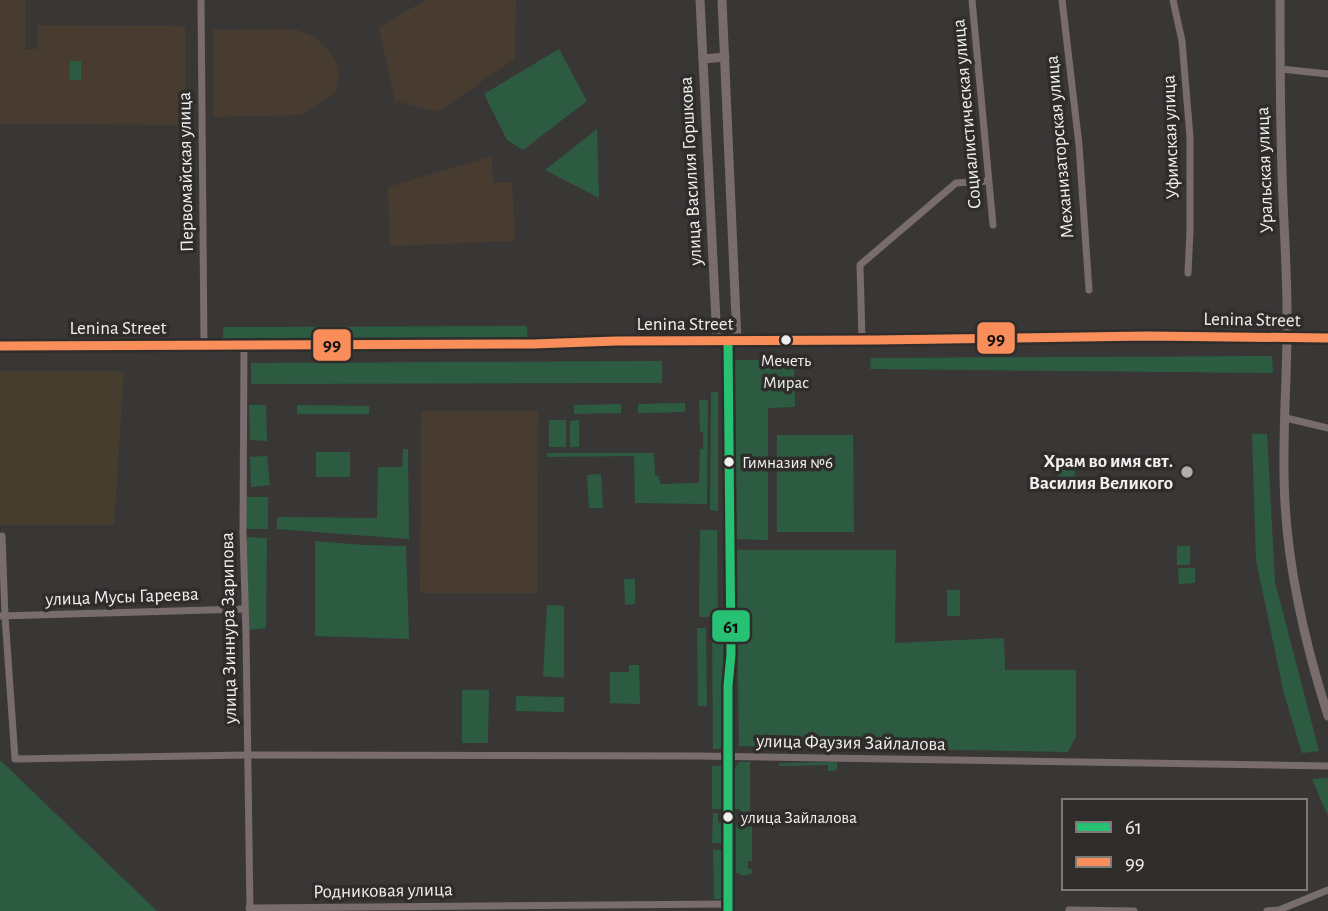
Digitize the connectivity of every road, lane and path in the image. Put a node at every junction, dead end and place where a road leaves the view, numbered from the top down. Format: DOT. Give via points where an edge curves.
graph roads {
  1 [pos="201,0"];
  2 [pos="700,0"];
  3 [pos="722,0"];
  4 [pos="972,0"];
  5 [pos="1062,0"];
  6 [pos="1172,0"];
  7 [pos="1280,0"];
  8 [pos="725,57"];
  9 [pos="703,59"];
  10 [pos="1280,69"];
  11 [pos="1328,74"];
  12 [pos="988,181"];
  13 [pos="993,225"];
  14 [pos="734,266"];
  15 [pos="714,267"];
  16 [pos="1188,273"];
  17 [pos="1089,290"];
  18 [pos="1287,338"];
  19 [pos="1328,338"];
  20 [pos="862,340"];
  21 [pos="717,341"];
  22 [pos="733,341"];
  23 [pos="244,344"];
  24 [pos="204,345"];
  25 [pos="0,346"];
  26 [pos="1286,418"];
  27 [pos="1328,428"];
  28 [pos="2,536"];
  29 [pos="244,608"];
  30 [pos="3,616"];
  31 [pos="1328,716"];
  32 [pos="247,755"];
  33 [pos="728,757"];
  34 [pos="1328,766"];
  35 [pos="1328,890"];
  36 [pos="729,908"];
  37 [pos="372,909"];
  38 [pos="249,910"];
  39 [pos="1069,910"];
  40 [pos="1133,911"];
  41 [pos="1266,911"];
  42 [pos="1279,911"];
  1 -- 24 [label="street, Первомайская улица"];
  2 -- 9 [label="main road, улица Василия Горшкова"];
  3 -- 8 [label="main road, улица Василия Горшкова"];
  4 -- 12 [label="street, Социалистическая улица"];
  5 -- 17 [label="street, Механизаторская улица"];
  6 -- 16 [label="street, Уфимская улица" via="1182,41 1190,137"];
  7 -- 10 [label="main road, Уральская улица"];
  8 -- 9 [label="main road"];
  8 -- 14 [label="main road, улица Василия Горшкова"];
  9 -- 15 [label="main road, улица Василия Горшкова"];
  10 -- 11 [label="street"];
  10 -- 18 [label="main road, Уральская улица"];
  12 -- 13 [label="street, Социалистическая улица"];
  12 -- 20 [label="street" via="956,183 860,265"];
  14 -- 15 [label="main road"];
  14 -- 22 [label="main road, улица Василия Горшкова"];
  15 -- 21 [label="main road, улица Василия Горшкова"];
  18 -- 19 [label="main road, Lenina Street"];
  18 -- 20 [label="main road, Lenina Street"];
  18 -- 26 [label="main road, Уральская улица"];
  20 -- 22 [label="main road, Lenina Street"];
  21 -- 22 [label="main road, Lenina Street"];
  21 -- 23 [label="main road, Lenina Street"];
  22 -- 33 [label="street"];
  23 -- 24 [label="main road, Lenina Street"];
  23 -- 29 [label="street, улица Зиннура Зарипова"];
  24 -- 25 [label="main road, Lenina Street"];
  26 -- 27 [label="street"];
  26 -- 31 [label="main road, Уральская улица" via="1285,503 1293,572 1308,649"];
  28 -- 30 [label="street"];
  29 -- 30 [label="street, улица Мусы Гареева"];
  29 -- 32 [label="street, улица Зиннура Зарипова"];
  30 -- 32 [label="street, улица Фаузия Зайлалова" via="15,759"];
  32 -- 33 [label="street, улица Фаузия Зайлалова"];
  32 -- 38 [label="street, улица Зиннура Зарипова"];
  33 -- 34 [label="street, улица Фаузия Зайлалова"];
  33 -- 36 [label="street"];
  35 -- 42 [label="street"];
  36 -- 37 [label="street, Родниковая улица" via="518,905"];
  37 -- 38 [label="street, Родниковая улица"];
  39 -- 40 [label="street"];
  41 -- 42 [label="street"];
}
